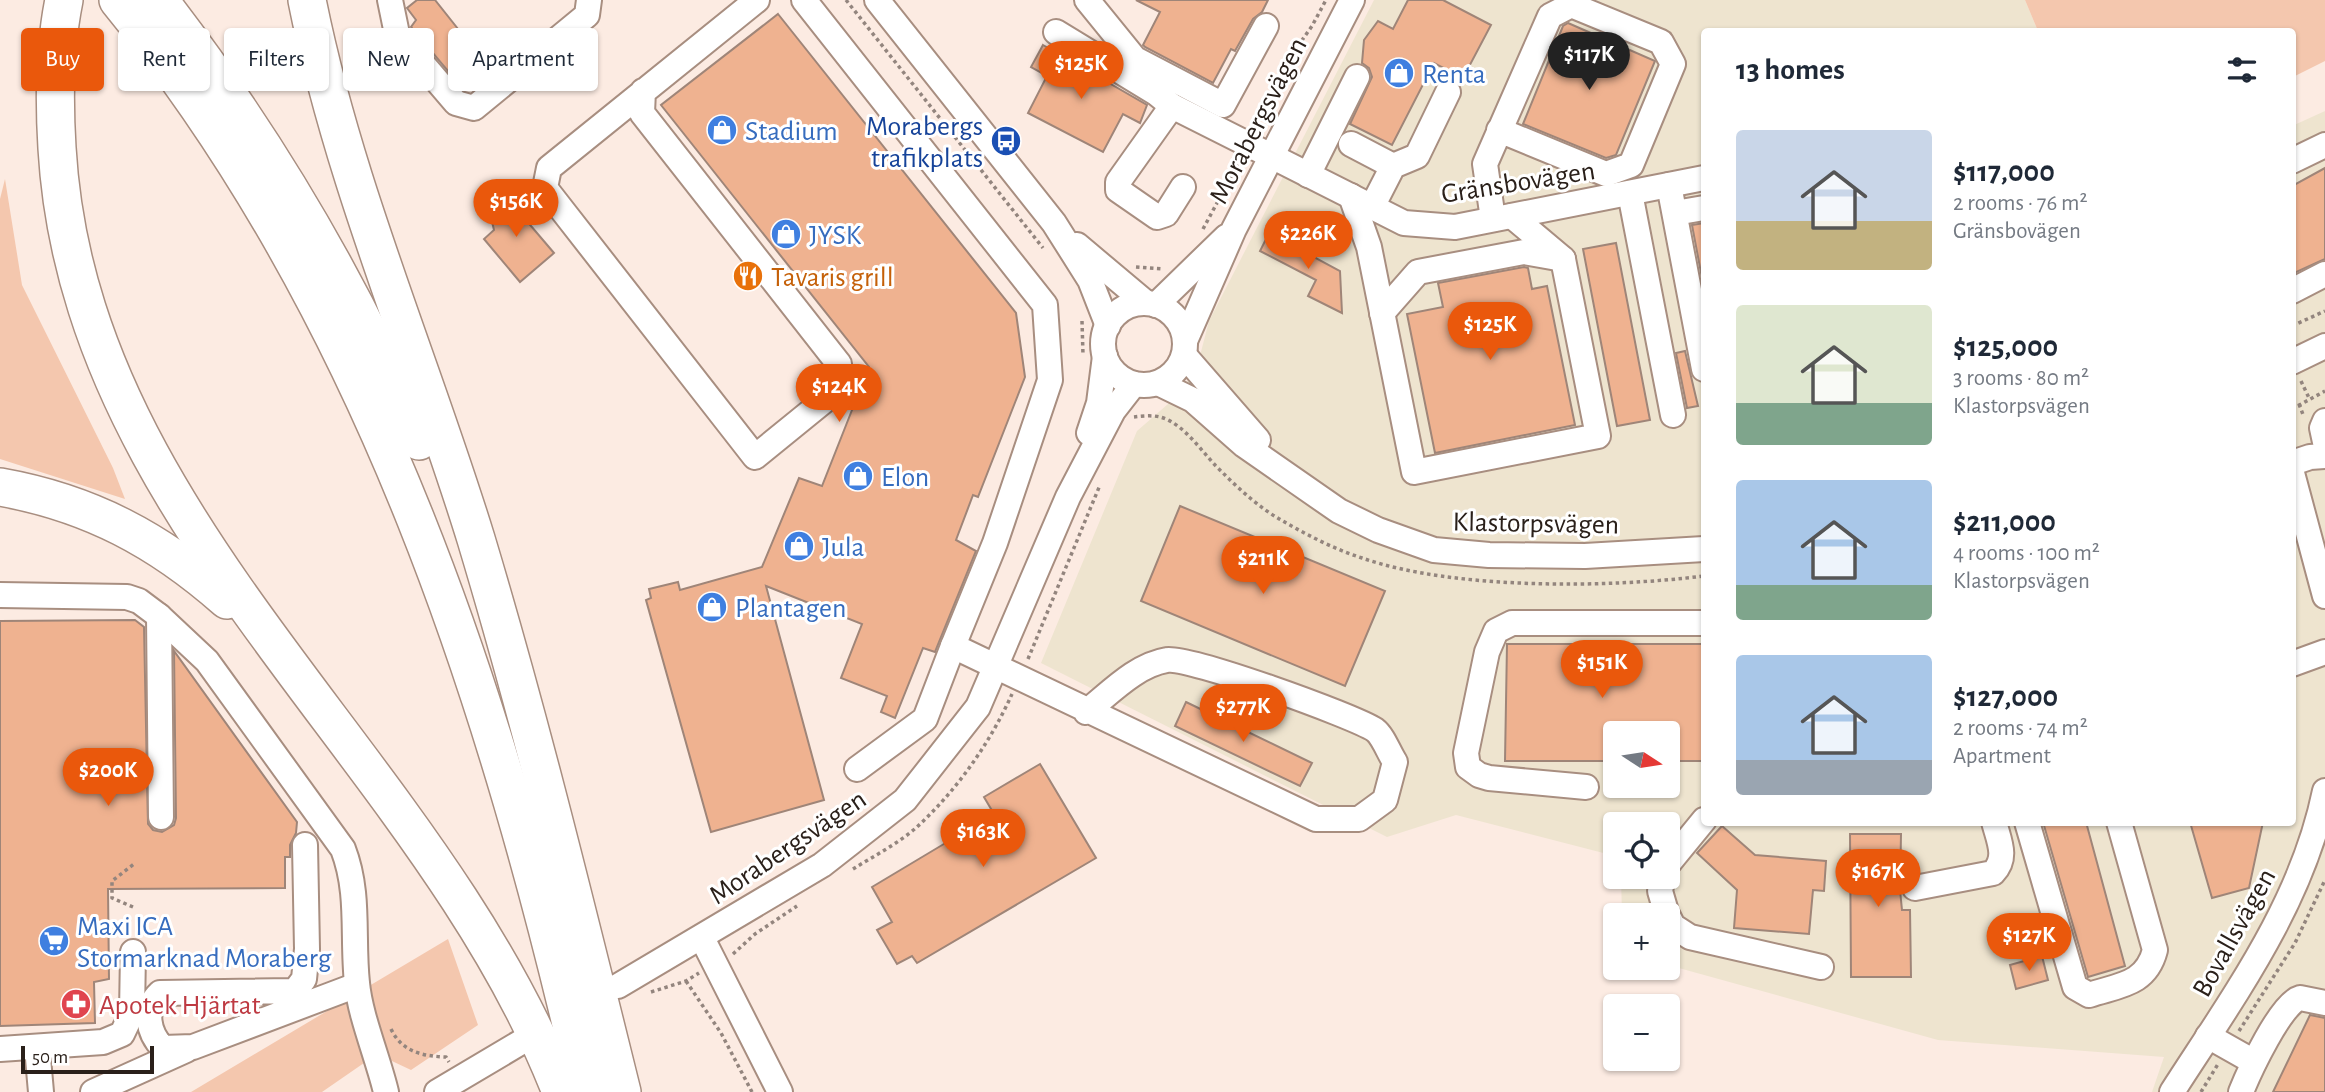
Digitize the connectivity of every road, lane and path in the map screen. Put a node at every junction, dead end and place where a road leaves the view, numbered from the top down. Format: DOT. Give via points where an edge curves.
graph roads {
  1 [pos="118,0"];
  2 [pos="159,0"];
  3 [pos="307,0"];
  4 [pos="390,0"];
  5 [pos="589,0"];
  6 [pos="757,0"];
  7 [pos="804,0"];
  8 [pos="846,0"];
  9 [pos="877,0"];
  10 [pos="1087,0"];
  11 [pos="1352,0"];
  12 [pos="62,8"];
  13 [pos="1266,26"];
  14 [pos="1056,32"];
  15 [pos="1357,77"];
  16 [pos="643,91"];
  17 [pos="1448,92"];
  18 [pos="1172,106"];
  19 [pos="1499,130"];
  20 [pos="1351,144"];
  21 [pos="2325,145"];
  22 [pos="1271,156"];
  23 [pos="2296,159"];
  24 [pos="1393,166"];
  25 [pos="1308,175"];
  26 [pos="1701,179"];
  27 [pos="1669,185"];
  28 [pos="1183,187"];
  29 [pos="1630,193"];
  30 [pos="1362,202"];
  31 [pos="1701,209"];
  32 [pos="1675,213"];
  33 [pos="1502,218"];
  34 [pos="1054,223"];
  35 [pos="1234,229"];
  36 [pos="1044,249"];
  37 [pos="1563,259"];
  38 [pos="2325,274"];
  39 [pos="2296,289"];
  40 [pos="1151,304"];
  41 [pos="2325,311"];
  42 [pos="1082,313"];
  43 [pos="1382,313"];
  44 [pos="2296,324"];
  45 [pos="1108,326"];
  46 [pos="2325,346"];
  47 [pos="1185,348"];
  48 [pos="1701,353"];
  49 [pos="2296,360"];
  50 [pos="1094,361"];
  51 [pos="1146,384"];
  52 [pos="2325,391"];
  53 [pos="2296,407"];
  54 [pos="1673,415"];
  55 [pos="2325,421"];
  56 [pos="2325,442"];
  57 [pos="2325,456"];
  58 [pos="2296,462"];
  59 [pos="1298,485"];
  60 [pos="0,487"];
  61 [pos="2296,487"];
  62 [pos="1068,497"];
  63 [pos="1701,549"];
  64 [pos="0,595"];
  65 [pos="2325,596"];
  66 [pos="159,616"];
  67 [pos="1701,623"];
  68 [pos="266,637"];
  69 [pos="953,646"];
  70 [pos="2325,652"];
  71 [pos="2296,663"];
  72 [pos="996,666"];
  73 [pos="1086,712"];
  74 [pos="857,769"];
  75 [pos="544,784"];
  76 [pos="1586,787"];
  77 [pos="2325,791"];
  78 [pos="161,817"];
  79 [pos="1701,824"];
  80 [pos="1995,826"];
  81 [pos="2027,826"];
  82 [pos="2120,826"];
  83 [pos="305,845"];
  84 [pos="1680,849"];
  85 [pos="134,864"];
  86 [pos="1915,888"];
  87 [pos="133,907"];
  88 [pos="1680,931"];
  89 [pos="702,938"];
  90 [pos="133,952"];
  91 [pos="1821,967"];
  92 [pos="357,985"];
  93 [pos="618,986"];
  94 [pos="650,992"];
  95 [pos="2325,1003"];
  96 [pos="2208,1036"];
  97 [pos="523,1041"];
  98 [pos="37,1046"];
  99 [pos="193,1047"];
  100 [pos="0,1049"];
  101 [pos="2254,1062"];
  102 [pos="383,1088"];
  103 [pos="41,1092"];
  104 [pos="93,1092"];
  105 [pos="437,1092"];
  106 [pos="561,1092"];
  107 [pos="587,1092"];
  108 [pos="622,1092"];
  109 [pos="752,1092"];
  110 [pos="780,1092"];
  111 [pos="2172,1092"];
  112 [pos="2241,1092"];
  1 -- 107 [label="highway" via="230,154 291,254 354,373 410,502 466,651 522,833"];
  2 -- 75 [label="highway" via="255,134 328,251 390,374 470,566"];
  3 -- 75 [label="highway" via="318,56 356,181 476,538"];
  4 -- 5 [label="street" via="397,34 456,103 474,108 587,15"];
  6 -- 16 [label="street"];
  7 -- 69 [label="street" via="1045,305 1050,380 995,543"];
  8 -- 36 [label="path"];
  9 -- 34 [label="street"];
  10 -- 13 [label="street" via="1135,59 1223,105"];
  11 -- 22 [label="street, Morabergsvägen"];
  12 -- 68 [label="highway" via="54,110 59,189 85,305 126,410 197,534"];
  14 -- 18 [label="street, Gränsbovägen"];
  15 -- 25 [label="street"];
  16 -- 16 [label="street" via="549,167 545,188 755,457 830,396 839,364 642,113"];
  17 -- 24 [label="street" via="1417,156"];
  18 -- 22 [label="street, Gränsbovägen"];
  18 -- 28 [label="street" via="1118,182 1118,190 1157,217 1167,214"];
  19 -- 19 [label="street" via="1550,16 1571,5 1661,42 1673,64 1631,165 1606,174"];
  19 -- 33 [label="street" via="1485,164"];
  20 -- 24 [label="street"];
  21 -- 23 [label="street"];
  22 -- 25 [label="street, Gränsbovägen"];
  22 -- 35 [label="street, Morabergsvägen"];
  24 -- 30 [label="street"];
  25 -- 30 [label="street, Gränsbovägen"];
  26 -- 27 [label="street, Gränsbovägen"];
  27 -- 29 [label="street, Gränsbovägen"];
  27 -- 32 [label="street"];
  29 -- 33 [label="street, Gränsbovägen"];
  29 -- 54 [label="street"];
  30 -- 33 [label="street, Gränsbovägen" via="1404,223 1455,227"];
  30 -- 43 [label="street"];
  31 -- 32 [label="street"];
  32 -- 48 [label="street"];
  33 -- 37 [label="street"];
  34 -- 40 [label="street" via="1095,262"];
  34 -- 45 [label="street" via="1090,280"];
  35 -- 40 [label="street, Morabergsvägen"];
  35 -- 47 [label="street, Morabergsvägen"];
  37 -- 43 [label="street" via="1524,251 1418,272"];
  37 -- 43 [label="street" via="1598,436 1414,472"];
  38 -- 39 [label="street"];
  40 -- 45 [label="street" via="1124,309"];
  40 -- 47 [label="street" via="1174,316 1182,328"];
  41 -- 44 [label="path"];
  42 -- 50 [label="path"];
  45 -- 50 [label="street"];
  46 -- 49 [label="street"];
  47 -- 51 [label="street" via="1178,368"];
  47 -- 59 [label="street, Klastorpsvägen"];
  50 -- 51 [label="street"];
  50 -- 62 [label="street, Morabergsvägen" via="1099,403"];
  51 -- 59 [label="street, Klastorpsvägen" via="1193,400"];
  51 -- 62 [label="street, Morabergsvägen" via="1113,411"];
  52 -- 53 [label="path"];
  55 -- 56 [label="street"];
  57 -- 58 [label="street"];
  59 -- 63 [label="street, Klastorpsvägen" via="1378,530 1434,550 1585,556"];
  60 -- 68 [label="highway" via="62,502 116,522 183,563"];
  61 -- 65 [label="street"];
  62 -- 72 [label="street, Morabergsvägen"];
  64 -- 66 [label="street" via="127,597"];
  66 -- 78 [label="street"];
  66 -- 92 [label="street" via="207,661 293,799 343,849 355,897"];
  67 -- 76 [label="street" via="1511,623 1496,631 1487,652 1466,752 1468,767 1489,778"];
  68 -- 106 [label="highway" via="408,822 464,904 506,975"];
  69 -- 72 [label="street"];
  69 -- 74 [label="street" via="925,719"];
  70 -- 71 [label="street"];
  72 -- 73 [label="street"];
  72 -- 89 [label="street, Morabergsvägen" via="978,707 905,800 822,865"];
  73 -- 73 [label="street" via="1316,819 1359,819 1385,800 1395,762 1377,731 1210,668 1168,659 1134,673"];
  75 -- 108 [label="highway"];
  77 -- 96 [label="street, Bovallsvägen" via="2314,835 2272,936"];
  79 -- 84 [label="street"];
  80 -- 86 [label="street" via="2002,854 1993,873"];
  81 -- 82 [label="street" via="2075,987 2089,995 2142,977 2155,950"];
  83 -- 99 [label="street" via="308,917 304,979 295,991 160,993 153,1000 149,1021 152,1038 163,1048"];
  85 -- 87 [label="path" via="112,881 113,898"];
  88 -- 91 [label="street" via="1690,937"];
  89 -- 93 [label="street, Morabergsvägen"];
  89 -- 110 [label="street"];
  90 -- 98 [label="street" via="132,1013 122,1034 103,1042"];
  92 -- 99 [label="street"];
  92 -- 102 [label="street"];
  94 -- 109 [label="path" via="686,981 721,1032"];
  95 -- 101 [label="street" via="2295,999"];
  96 -- 101 [label="street"];
  96 -- 111 [label="street, Bovallsvägen"];
  97 -- 105 [label="street"];
  98 -- 100 [label="street"];
  98 -- 103 [label="street"];
  99 -- 104 [label="street"];
  101 -- 112 [label="street"];
}
